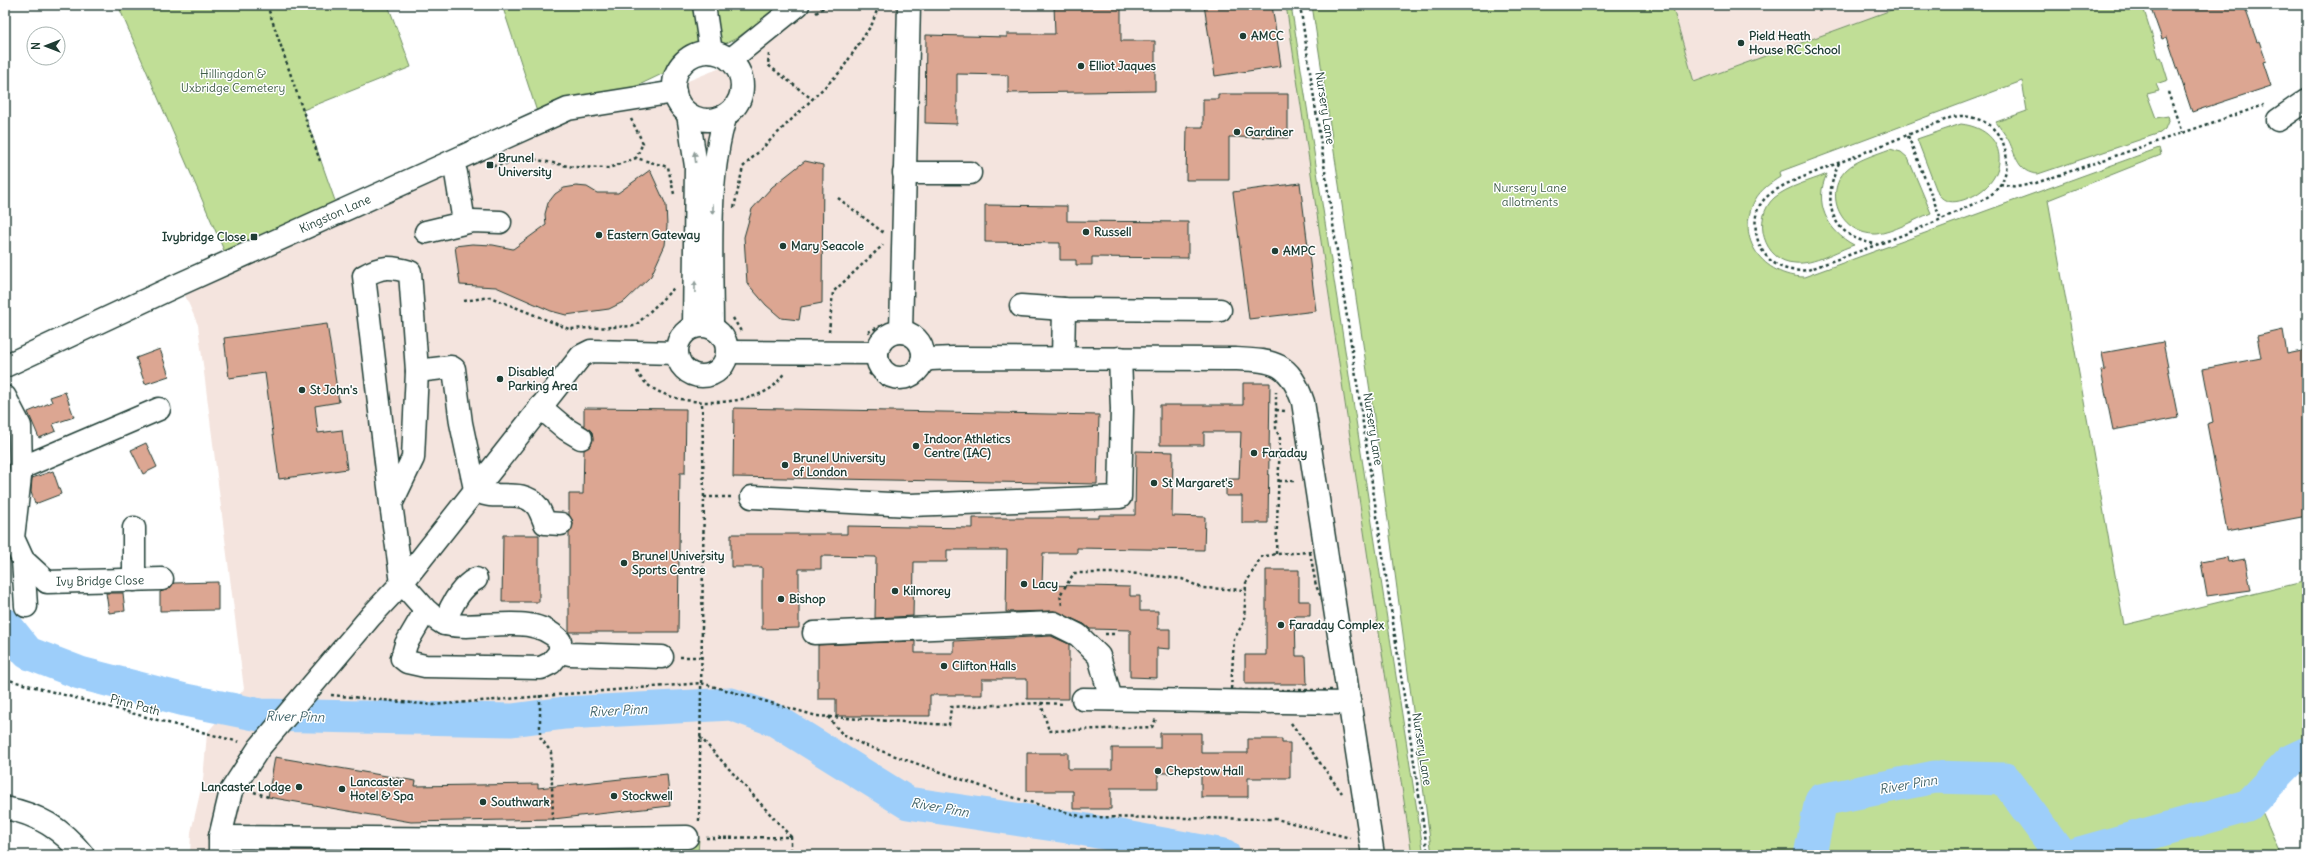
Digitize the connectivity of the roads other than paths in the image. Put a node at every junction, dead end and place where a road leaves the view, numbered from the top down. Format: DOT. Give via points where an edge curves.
graph roads {
  1 [pos="704,5"];
  2 [pos="909,5"];
  3 [pos="806,10"];
  4 [pos="721,56"];
  5 [pos="675,92"];
  6 [pos="2300,98"];
  7 [pos="688,114"];
  8 [pos="726,115"];
  9 [pos="2278,120"];
  10 [pos="452,162"];
  11 [pos="904,173"];
  12 [pos="970,173"];
  13 [pos="464,222"];
  14 [pos="500,222"];
  15 [pos="426,232"];
  16 [pos="1021,306"];
  17 [pos="1064,309"];
  18 [pos="1220,310"];
  19 [pos="703,327"];
  20 [pos="892,328"];
  21 [pos="677,352"];
  22 [pos="727,352"];
  23 [pos="877,353"];
  24 [pos="1064,358"];
  25 [pos="1120,358"];
  26 [pos="921,362"];
  27 [pos="5,366"];
  28 [pos="417,371"];
  29 [pos="5,397"];
  30 [pos="540,407"];
  31 [pos="159,409"];
  32 [pos="581,438"];
  33 [pos="21,468"];
  34 [pos="475,489"];
  35 [pos="752,497"];
  36 [pos="391,504"];
  37 [pos="561,524"];
  38 [pos="134,528"];
  39 [pos="9,536"];
  40 [pos="23,560"];
  41 [pos="162,579"];
  42 [pos="476,579"];
  43 [pos="134,580"];
  44 [pos="402,583"];
  45 [pos="26,606"];
  46 [pos="426,610"];
  47 [pos="444,624"];
  48 [pos="814,633"];
  49 [pos="560,652"];
  50 [pos="662,657"];
  51 [pos="1111,699"];
  52 [pos="1077,701"];
  53 [pos="1348,703"];
  54 [pos="5,808"];
  55 [pos="695,833"];
  56 [pos="220,846"];
  57 [pos="83,855"];
  58 [pos="1373,855"];
  1 -- 4 [label="street"];
  2 -- 11 [label="street"];
  3 -- 4 [label="street"];
  4 -- 5 [label="street" via="691,56 677,72"];
  4 -- 8 [label="street" via="737,68 743,88 740,99"];
  5 -- 7 [label="street"];
  5 -- 10 [label="street, Kingston Lane" via="568,109"];
  6 -- 9 [label="street"];
  7 -- 8 [label="street" via="707,120"];
  19 -- 7 [label="street, one-way" via="696,166"];
  8 -- 19 [label="street, one-way" via="720,134"];
  10 -- 13 [label="street"];
  10 -- 27 [label="street, Kingston Lane"];
  11 -- 12 [label="street"];
  11 -- 20 [label="street"];
  13 -- 14 [label="street"];
  13 -- 15 [label="street"];
  16 -- 17 [label="street"];
  17 -- 18 [label="street"];
  17 -- 24 [label="street"];
  19 -- 21 [label="street" via="686,330 680,337"];
  19 -- 22 [label="street" via="724,338"];
  20 -- 23 [label="street" via="882,340"];
  20 -- 26 [label="street" via="910,334"];
  21 -- 22 [label="street" via="684,368 691,374 701,376 714,373 721,368"];
  21 -- 30 [label="street" via="591,351 581,356"];
  22 -- 23 [label="street"];
  23 -- 26 [label="street" via="884,371 895,377 905,377 914,373"];
  24 -- 25 [label="street"];
  24 -- 26 [label="street" via="1032,358 994,350"];
  25 -- 35 [label="street" via="1120,497 910,506"];
  25 -- 53 [label="street" via="1268,360 1285,370 1295,381 1303,402"];
  28 -- 34 [label="street" via="451,367 454,369 461,423"];
  28 -- 36 [label="street" via="413,458"];
  28 -- 36 [label="street" via="410,272 396,268 378,268 364,276"];
  29 -- 33 [label="street, Ivy Bridge Close" via="20,426"];
  30 -- 32 [label="street" via="566,430"];
  30 -- 34 [label="street"];
  31 -- 33 [label="street"];
  33 -- 39 [label="street, Ivy Bridge Close"];
  34 -- 37 [label="street" via="481,494 522,496 536,505 545,523"];
  34 -- 44 [label="street"];
  36 -- 44 [label="street"];
  38 -- 43 [label="street"];
  39 -- 40 [label="street, Ivy Bridge Close"];
  40 -- 43 [label="street, Ivy Bridge Close" via="47,582"];
  40 -- 45 [label="street"];
  41 -- 43 [label="street, Ivy Bridge Close"];
  42 -- 47 [label="street" via="467,583 449,610"];
  44 -- 46 [label="street"];
  44 -- 56 [label="street" via="259,748 231,791"];
  46 -- 47 [label="street"];
  46 -- 49 [label="street" via="406,644 402,658 407,662 425,666 541,668 551,663"];
  47 -- 49 [label="street" via="537,626 552,632 560,641"];
  48 -- 51 [label="street" via="1054,623 1078,635 1099,656"];
  49 -- 50 [label="street"];
  51 -- 52 [label="street"];
  51 -- 53 [label="street"];
  53 -- 58 [label="street"];
  54 -- 57 [label="street" via="34,815 48,823 70,839"];
  55 -- 56 [label="street"];
}
